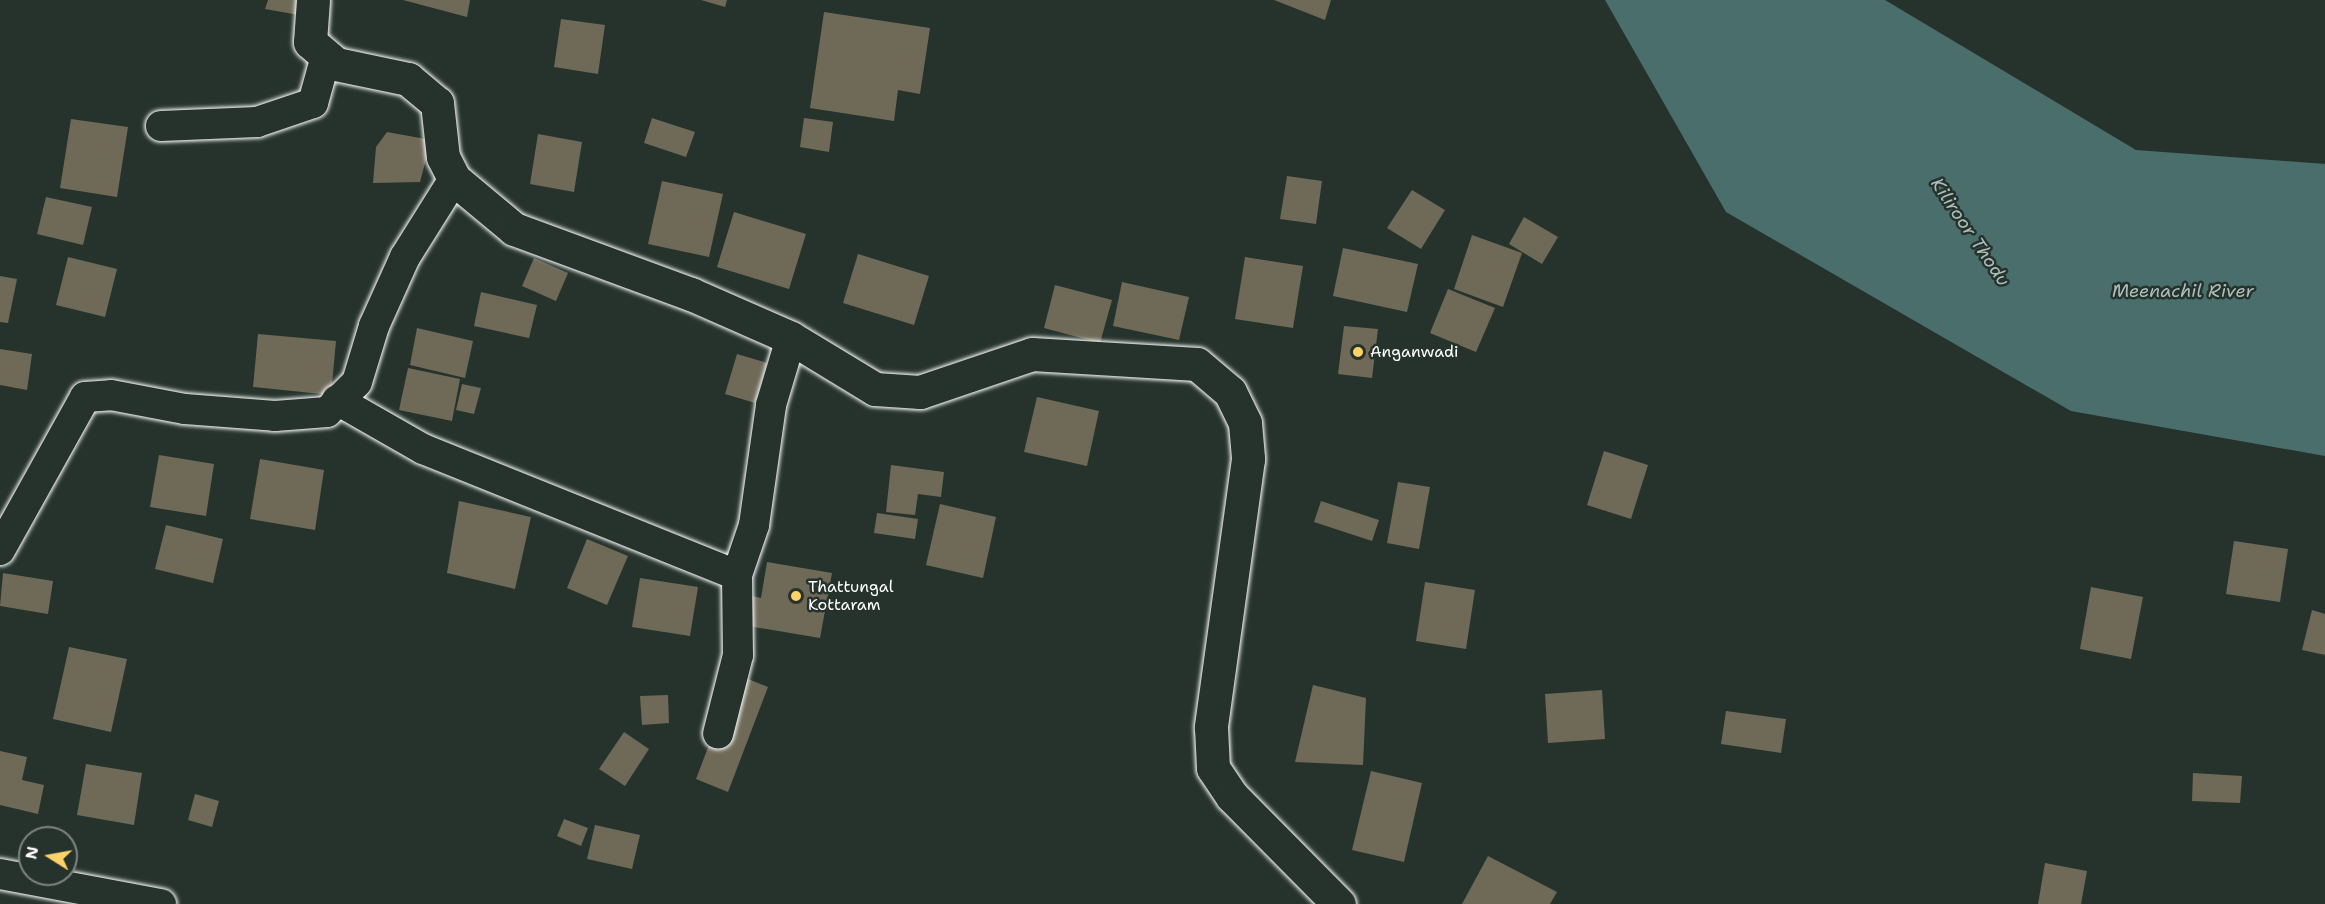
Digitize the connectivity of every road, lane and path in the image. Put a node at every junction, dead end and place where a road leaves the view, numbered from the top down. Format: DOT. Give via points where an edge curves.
graph roads {
  1 [pos="313,0"];
  2 [pos="327,56"];
  3 [pos="161,126"];
  4 [pos="454,179"];
  5 [pos="791,338"];
  6 [pos="338,400"];
  7 [pos="0,550"];
  8 [pos="737,575"];
  9 [pos="718,734"];
  10 [pos="0,874"];
  11 [pos="161,904"];
  12 [pos="1339,904"];
  1 -- 2 [label="main road" via="310,42"];
  2 -- 3 [label="street" via="313,103 257,122"];
  2 -- 4 [label="main road" via="336,64 408,79 436,103 443,157"];
  4 -- 5 [label="main road" via="514,229 691,294"];
  4 -- 6 [label="street" via="405,257 357,382"];
  5 -- 8 [label="street" via="771,405 754,525"];
  5 -- 12 [label="main road" via="875,389 920,392 1032,354 1197,364 1230,392 1245,423 1248,459 1211,727 1213,768 1232,796"];
  6 -- 7 [label="street" via="327,412 275,416 185,409 111,394 85,397"];
  6 -- 8 [label="street" via="423,449"];
  8 -- 9 [label="street" via="738,655"];
  10 -- 11 [label="street"];
}
